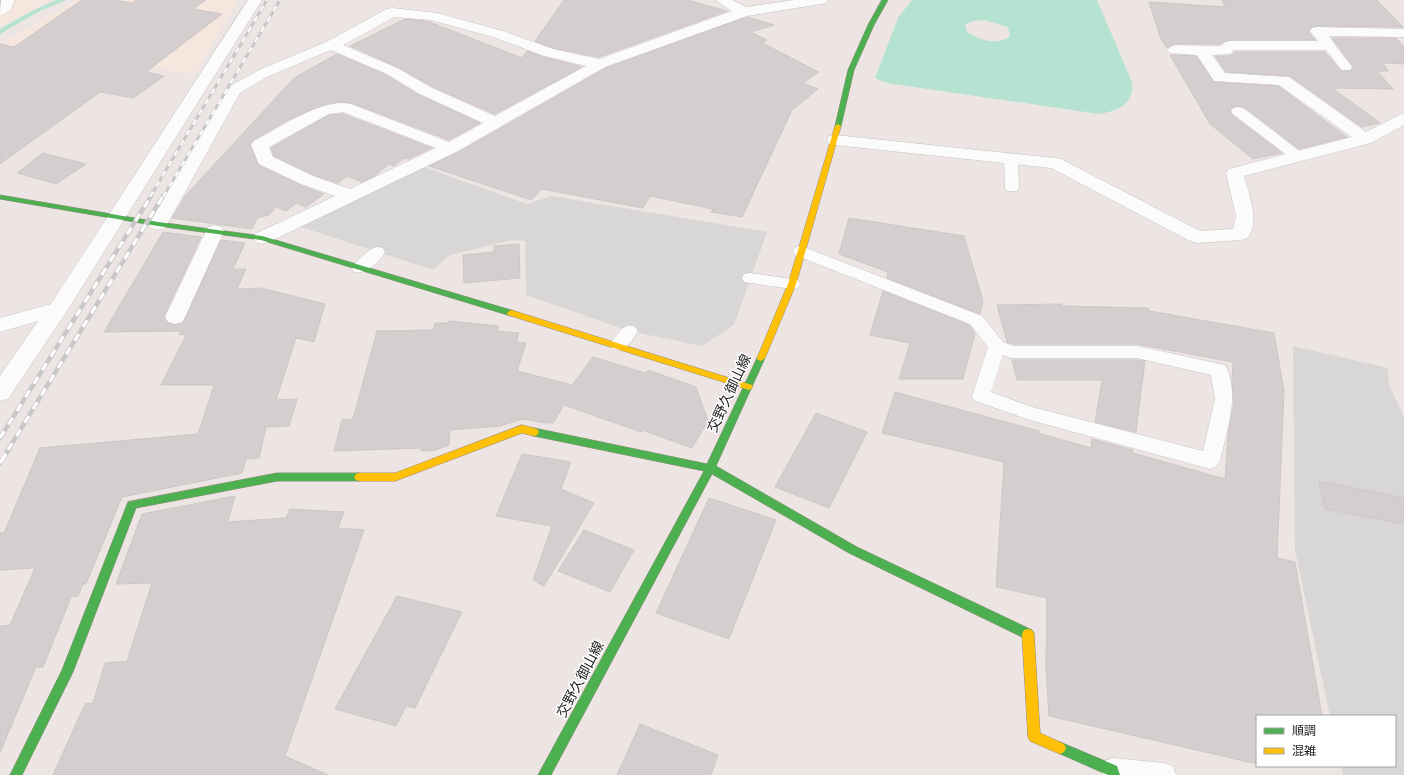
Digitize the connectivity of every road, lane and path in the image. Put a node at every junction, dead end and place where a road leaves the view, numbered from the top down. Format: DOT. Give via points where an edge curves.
graph roads {
  1 [pos="8,0"];
  2 [pos="255,0"];
  3 [pos="722,0"];
  4 [pos="821,0"];
  5 [pos="885,0"];
  6 [pos="0,12"];
  7 [pos="744,12"];
  8 [pos="1404,33"];
  9 [pos="331,45"];
  10 [pos="1329,46"];
  11 [pos="1175,50"];
  12 [pos="1202,51"];
  13 [pos="600,64"];
  14 [pos="1346,67"];
  15 [pos="1238,111"];
  16 [pos="1404,118"];
  17 [pos="497,123"];
  18 [pos="1365,139"];
  19 [pos="835,140"];
  20 [pos="450,148"];
  21 [pos="1297,156"];
  22 [pos="1011,158"];
  23 [pos="1012,188"];
  24 [pos="351,195"];
  25 [pos="0,197"];
  26 [pos="116,216"];
  27 [pos="158,224"];
  28 [pos="215,231"];
  29 [pos="262,238"];
  30 [pos="801,251"];
  31 [pos="377,252"];
  32 [pos="360,268"];
  33 [pos="750,278"];
  34 [pos="792,284"];
  35 [pos="58,309"];
  36 [pos="175,317"];
  37 [pos="0,325"];
  38 [pos="629,331"];
  39 [pos="619,345"];
  40 [pos="997,346"];
  41 [pos="749,387"];
  42 [pos="0,393"];
  43 [pos="710,468"];
  44 [pos="1114,773"];
  45 [pos="16,775"];
  46 [pos="544,775"];
  47 [pos="1164,775"];
  1 -- 6 [label="street"];
  2 -- 26 [label="street"];
  3 -- 7 [label="street"];
  4 -- 7 [label="street"];
  5 -- 19 [label="street, 交野久御山線" via="851,70"];
  7 -- 13 [label="street"];
  8 -- 10 [label="street" via="1317,31"];
  9 -- 13 [label="street" via="392,12 432,16 498,34 549,53"];
  9 -- 17 [label="street" via="392,71 426,91"];
  9 -- 27 [label="street" via="264,73 234,90"];
  10 -- 12 [label="street" via="1230,45 1225,51"];
  10 -- 14 [label="lane"];
  11 -- 12 [label="street"];
  12 -- 18 [label="street" via="1220,78 1283,80"];
  13 -- 17 [label="street"];
  15 -- 21 [label="lane"];
  16 -- 18 [label="street"];
  17 -- 20 [label="street"];
  18 -- 21 [label="street"];
  19 -- 22 [label="street"];
  19 -- 30 [label="street, 交野久御山線"];
  20 -- 24 [label="street"];
  20 -- 24 [label="street" via="345,107 325,110 260,145 265,160 307,180"];
  21 -- 22 [label="street" via="1235,173 1245,216 1241,234 1197,237 1055,163"];
  22 -- 23 [label="lane"];
  24 -- 29 [label="street"];
  25 -- 26 [label="street"];
  26 -- 27 [label="street"];
  26 -- 35 [label="street"];
  27 -- 28 [label="street"];
  28 -- 29 [label="street"];
  28 -- 36 [label="street"];
  29 -- 32 [label="street"];
  30 -- 34 [label="street, 交野久御山線"];
  30 -- 40 [label="lane" via="976,320"];
  31 -- 32 [label="lane"];
  32 -- 39 [label="street"];
  33 -- 34 [label="lane"];
  34 -- 41 [label="street, 交野久御山線"];
  35 -- 37 [label="street"];
  35 -- 42 [label="street"];
  38 -- 39 [label="lane"];
  39 -- 41 [label="street"];
  40 -- 40 [label="lane" via="1011,352 1137,352 1219,370 1224,399 1210,461 1030,413 981,396"];
  41 -- 43 [label="street, 交野久御山線"];
  43 -- 44 [label="street" via="853,550 1028,634 1034,737"];
  43 -- 45 [label="street" via="522,429 395,477 277,477 132,505 67,672"];
  43 -- 46 [label="street, 交野久御山線"];
  44 -- 47 [label="lane"];
}
